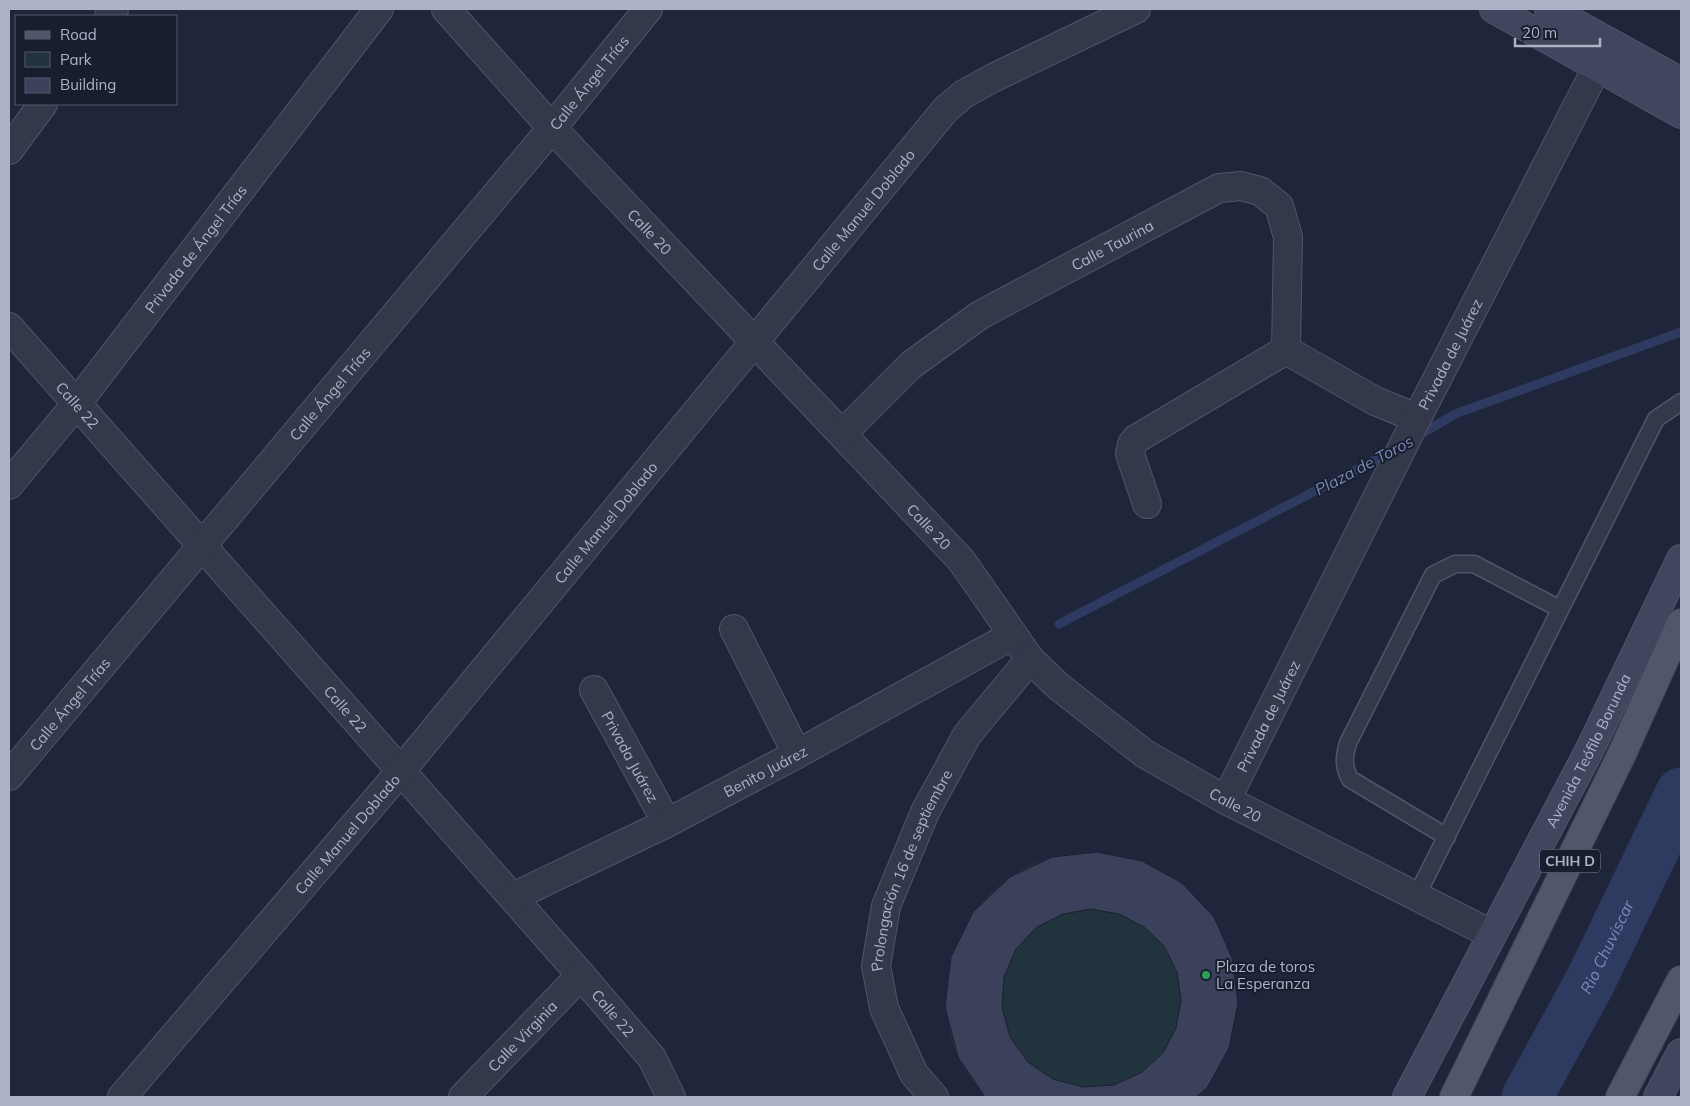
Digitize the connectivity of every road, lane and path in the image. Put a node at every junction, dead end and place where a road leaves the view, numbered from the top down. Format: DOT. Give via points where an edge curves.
graph roads {
  1 [pos="379,9"];
  2 [pos="446,9"];
  3 [pos="648,9"];
  4 [pos="1136,9"];
  5 [pos="1494,9"];
  6 [pos="1548,9"];
  7 [pos="1524,25"];
  8 [pos="1604,54"];
  9 [pos="1681,82"];
  10 [pos="42,105"];
  11 [pos="1681,114"];
  12 [pos="552,128"];
  13 [pos="9,150"];
  14 [pos="9,327"];
  15 [pos="753,341"];
  16 [pos="1286,350"];
  17 [pos="1681,402"];
  18 [pos="77,403"];
  19 [pos="1417,418"];
  20 [pos="843,433"];
  21 [pos="9,485"];
  22 [pos="1147,504"];
  23 [pos="200,547"];
  24 [pos="1681,560"];
  25 [pos="1560,609"];
  26 [pos="1681,623"];
  27 [pos="734,630"];
  28 [pos="1013,635"];
  29 [pos="1030,659"];
  30 [pos="594,690"];
  31 [pos="797,754"];
  32 [pos="400,772"];
  33 [pos="9,776"];
  34 [pos="1226,800"];
  35 [pos="667,823"];
  36 [pos="1447,837"];
  37 [pos="1417,895"];
  38 [pos="513,897"];
  39 [pos="1491,934"];
  40 [pos="581,975"];
  41 [pos="1681,980"];
  42 [pos="1679,1062"];
  43 [pos="122,1097"];
  44 [pos="463,1097"];
  45 [pos="671,1097"];
  46 [pos="934,1097"];
  47 [pos="1407,1097"];
  48 [pos="1454,1097"];
  49 [pos="1620,1097"];
  50 [pos="1658,1097"];
  1 -- 18 [label="street, Privada de Ángel Trías"];
  2 -- 12 [label="street, Calle 20"];
  3 -- 12 [label="street, Calle Ángel Trías"];
  4 -- 15 [label="street, Calle Manuel Doblado" via="991,79 946,109"];
  5 -- 7 [label="main road"];
  6 -- 7 [label="street"];
  6 -- 8 [label="main road"];
  7 -- 8 [label="main road"];
  8 -- 9 [label="main road"];
  8 -- 11 [label="main road"];
  8 -- 19 [label="street, Privada de Juárez"];
  10 -- 13 [label="street"];
  12 -- 15 [label="street, Calle 20"];
  12 -- 23 [label="street, Calle Ángel Trías"];
  14 -- 18 [label="street, Calle 22"];
  15 -- 20 [label="street, Calle 20"];
  15 -- 32 [label="street, Calle Manuel Doblado"];
  16 -- 19 [label="street" via="1375,401"];
  16 -- 20 [label="street, Calle Taurina" via="1288,237 1278,206 1260,191 1241,186 1219,188 980,315 911,365"];
  16 -- 22 [label="street" via="1136,439 1130,454"];
  17 -- 25 [label="lane" via="1656,418"];
  18 -- 21 [label="street, Privada de Ángel Trías"];
  18 -- 23 [label="street, Calle 22"];
  19 -- 34 [label="street, Privada de Juárez"];
  20 -- 28 [label="street, Calle 20" via="961,560"];
  23 -- 32 [label="street, Calle 22"];
  23 -- 33 [label="street, Calle Ángel Trías"];
  24 -- 39 [label="main road, Avenida Teófilo Borunda" via="1589,751"];
  25 -- 36 [label="lane"];
  25 -- 36 [label="lane" via="1474,564 1456,564 1433,575 1348,743 1344,759 1350,780"];
  26 -- 48 [label="main road, Avenida Teófilo Borunda / CHIH D"];
  27 -- 31 [label="street"];
  28 -- 29 [label="street, Calle 20"];
  28 -- 31 [label="street, Benito Juárez"];
  29 -- 34 [label="street, Calle 20" via="1058,686 1138,748"];
  29 -- 46 [label="street, Prolongación 16 de septiembre" via="967,734 925,812 886,906 876,966 884,1008 914,1074"];
  30 -- 35 [label="street, Privada Juárez"];
  31 -- 35 [label="street, Benito Juárez"];
  32 -- 38 [label="street, Calle 22"];
  32 -- 43 [label="street, Calle Manuel Doblado"];
  34 -- 37 [label="street, Calle 20"];
  35 -- 38 [label="street, Benito Juárez"];
  36 -- 37 [label="lane"];
  37 -- 39 [label="street, Calle 20"];
  38 -- 40 [label="street, Calle 22"];
  39 -- 47 [label="main road, Avenida Teófilo Borunda"];
  40 -- 44 [label="street, Calle Virginia"];
  40 -- 45 [label="street, Calle 22" via="652,1058"];
  41 -- 49 [label="main road"];
  42 -- 50 [label="main road"];
}
